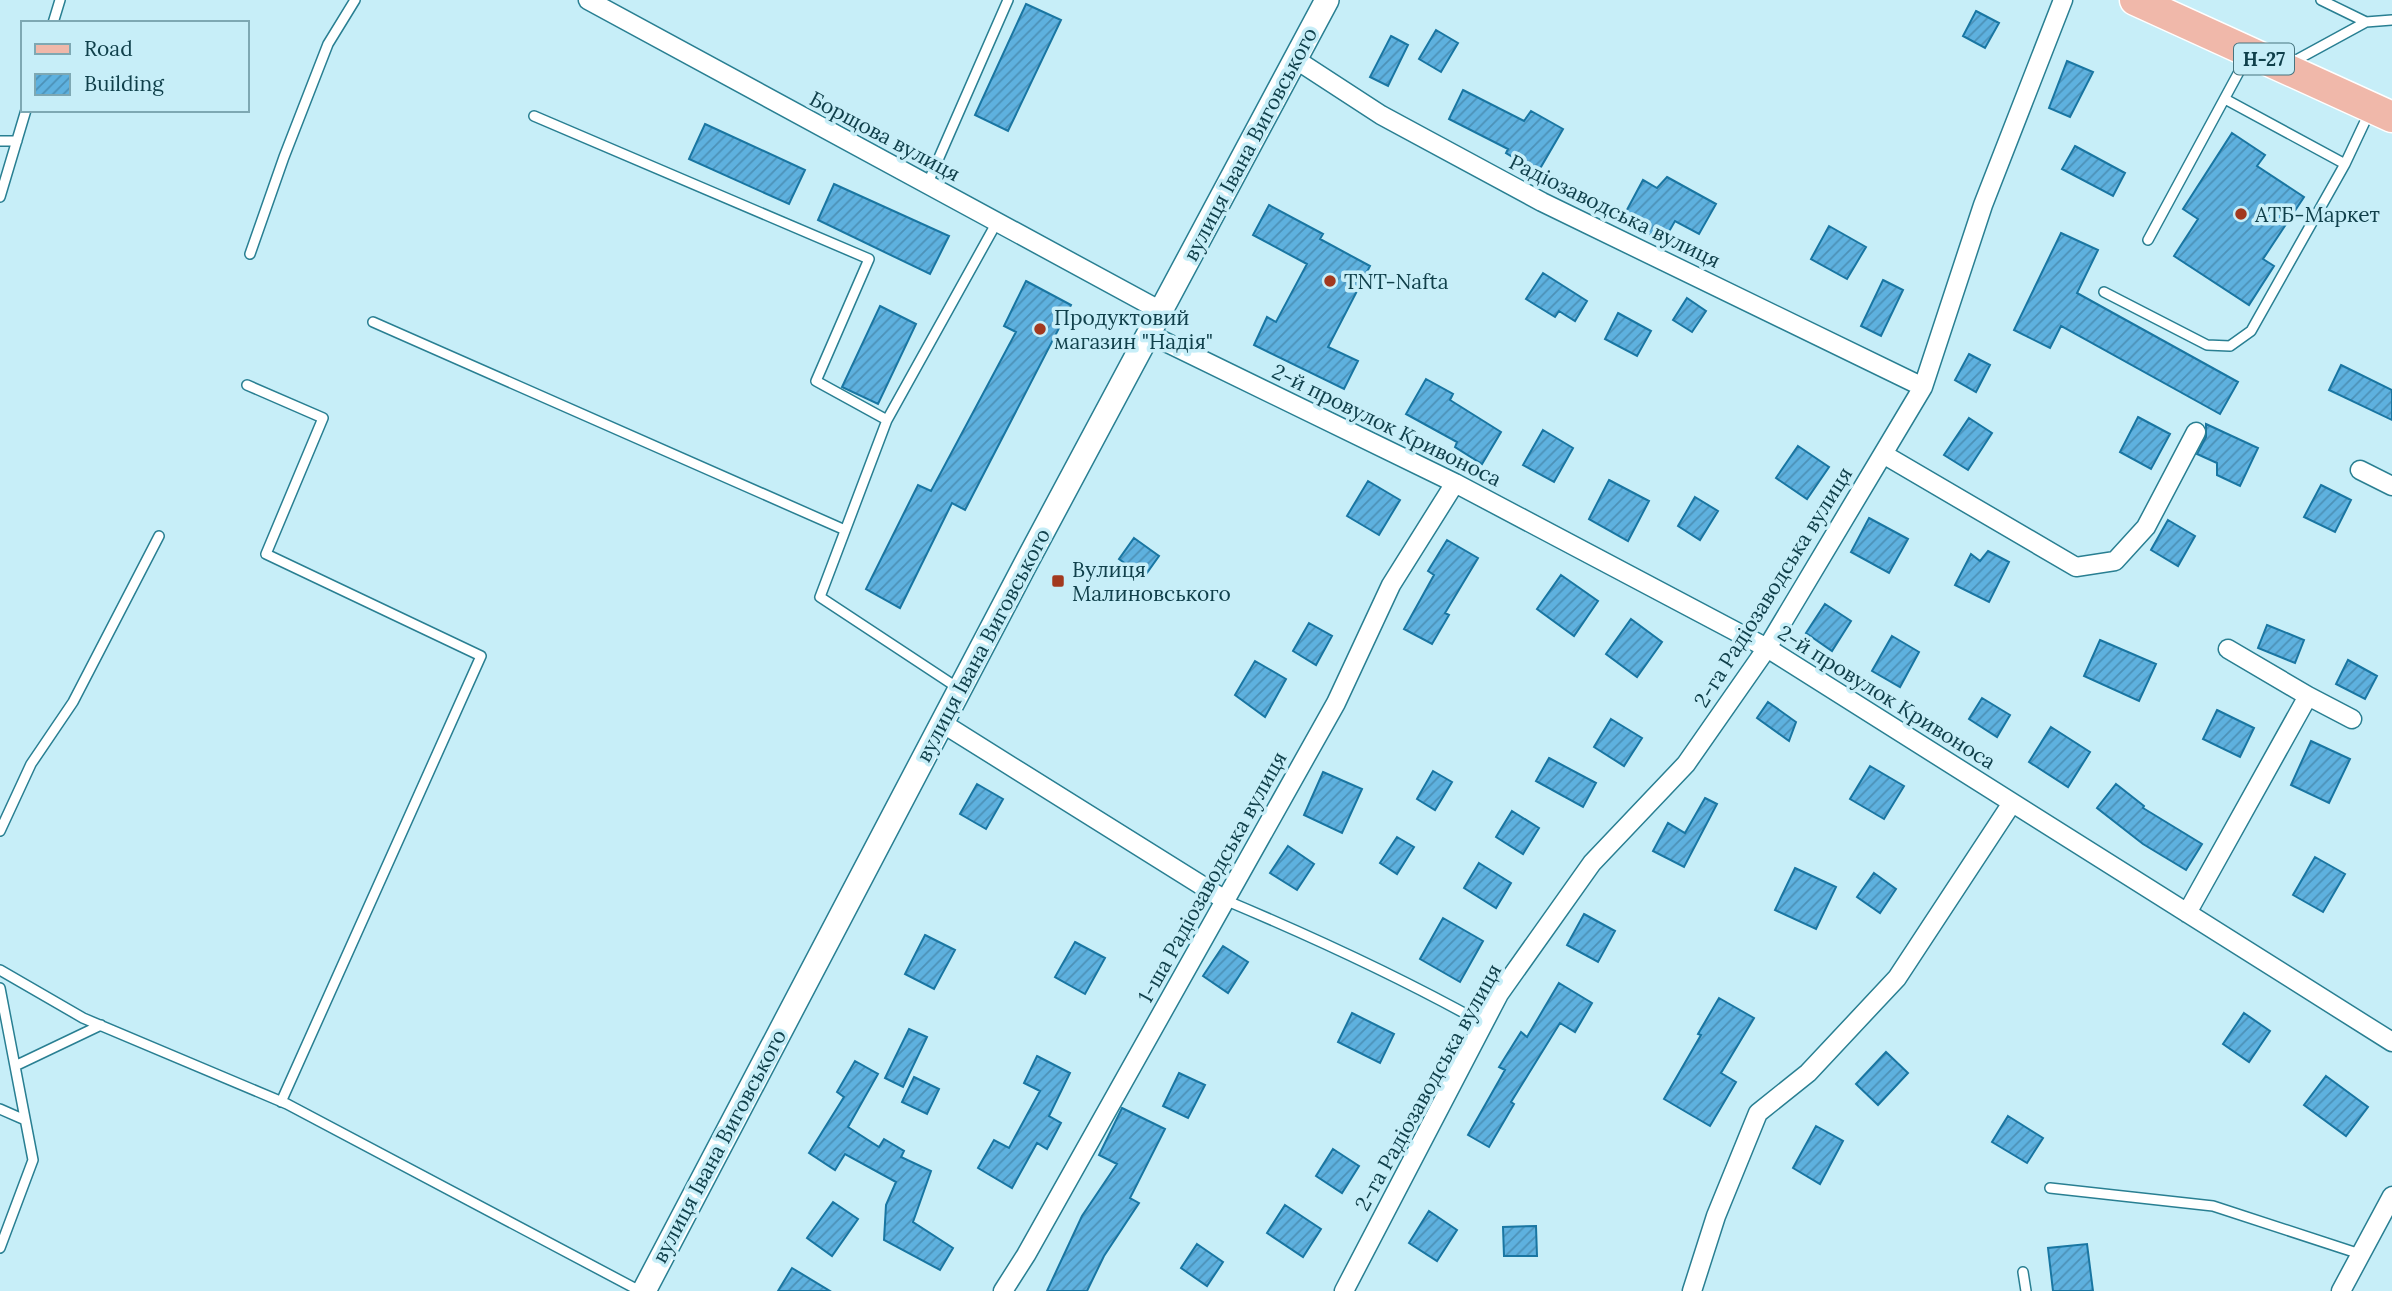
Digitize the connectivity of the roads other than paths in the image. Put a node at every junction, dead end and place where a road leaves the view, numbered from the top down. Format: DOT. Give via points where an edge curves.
graph roads {
  1 [pos="60,0"];
  2 [pos="355,0"];
  3 [pos="588,0"];
  4 [pos="1007,0"];
  5 [pos="1327,0"];
  6 [pos="2063,0"];
  7 [pos="2135,0"];
  8 [pos="2321,0"];
  9 [pos="2392,20"];
  10 [pos="54,21"];
  11 [pos="2366,22"];
  12 [pos="2250,52"];
  13 [pos="1295,59"];
  14 [pos="2283,67"];
  15 [pos="2225,99"];
  16 [pos="25,112"];
  17 [pos="2382,113"];
  18 [pos="534,116"];
  19 [pos="0,141"];
  20 [pos="17,141"];
  21 [pos="2345,164"];
  22 [pos="927,185"];
  23 [pos="0,197"];
  24 [pos="997,222"];
  25 [pos="2148,240"];
  26 [pos="250,254"];
  27 [pos="2104,292"];
  28 [pos="1161,311"];
  29 [pos="373,322"];
  30 [pos="1149,334"];
  31 [pos="247,385"];
  32 [pos="1923,387"];
  33 [pos="887,420"];
  34 [pos="2196,432"];
  35 [pos="1883,454"];
  36 [pos="2360,470"];
  37 [pos="1455,483"];
  38 [pos="2392,486"];
  39 [pos="845,530"];
  40 [pos="159,536"];
  41 [pos="1767,648"];
  42 [pos="2228,649"];
  43 [pos="960,689"];
  44 [pos="2308,696"];
  45 [pos="2352,719"];
  46 [pos="942,723"];
  47 [pos="2012,803"];
  48 [pos="0,831"];
  49 [pos="1225,900"];
  50 [pos="2187,914"];
  51 [pos="0,970"];
  52 [pos="0,988"];
  53 [pos="1484,1024"];
  54 [pos="101,1025"];
  55 [pos="2392,1042"];
  56 [pos="15,1066"];
  57 [pos="281,1102"];
  58 [pos="0,1109"];
  59 [pos="25,1120"];
  60 [pos="2050,1188"];
  61 [pos="2392,1196"];
  62 [pos="0,1248"];
  63 [pos="2360,1254"];
  64 [pos="2024,1272"];
  65 [pos="642,1291"];
  66 [pos="1003,1291"];
  67 [pos="1343,1291"];
  68 [pos="1692,1291"];
  69 [pos="2026,1291"];
  70 [pos="2341,1291"];
  1 -- 10 [label="lane"];
  2 -- 26 [label="lane" via="328,44"];
  3 -- 22 [label="street, Борщова вулиця"];
  4 -- 22 [label="lane"];
  5 -- 13 [label="street, вулиця Івана Виговського"];
  6 -- 32 [label="street, 2-га Радіозаводська вулиця" via="1983,205"];
  7 -- 12 [label="main road, Н-27"];
  8 -- 11 [label="lane"];
  9 -- 11 [label="lane"];
  11 -- 14 [label="lane"];
  12 -- 14 [label="main road, Н-27"];
  12 -- 15 [label="lane"];
  13 -- 28 [label="street, вулиця Івана Виговського"];
  13 -- 32 [label="street, Радіозаводська вулиця" via="1381,115 1542,202"];
  14 -- 17 [label="main road, Н-27"];
  15 -- 21 [label="lane"];
  15 -- 25 [label="lane"];
  16 -- 20 [label="lane"];
  17 -- 21 [label="lane"];
  18 -- 33 [label="lane" via="869,259 816,381"];
  19 -- 20 [label="lane"];
  20 -- 23 [label="lane"];
  21 -- 27 [label="lane" via="2251,331 2230,346 2207,345"];
  22 -- 24 [label="street, Борщова вулиця"];
  24 -- 28 [label="street, Борщова вулиця"];
  24 -- 33 [label="lane"];
  28 -- 30 [label="street, вулиця Івана Виговського"];
  29 -- 39 [label="lane"];
  30 -- 37 [label="street, 2-й провулок Кривоноса"];
  30 -- 43 [label="street, вулиця Івана Виговського"];
  31 -- 57 [label="lane" via="323,418 266,554 481,656"];
  32 -- 35 [label="street, 2-га Радіозаводська вулиця"];
  33 -- 39 [label="lane"];
  34 -- 35 [label="street" via="2146,527 2115,561 2076,567"];
  35 -- 41 [label="street, 2-га Радіозаводська вулиця"];
  36 -- 38 [label="street"];
  37 -- 41 [label="street, 2-й провулок Кривоноса"];
  37 -- 49 [label="street, 1-ша Радіозаводська вулиця" via="1391,585 1336,703"];
  39 -- 43 [label="lane" via="820,597"];
  40 -- 48 [label="lane" via="73,702 31,764"];
  41 -- 47 [label="street, 2-й провулок Кривоноса"];
  41 -- 53 [label="street, 2-га Радіозаводська вулиця" via="1686,764 1592,863 1499,994"];
  42 -- 44 [label="street"];
  43 -- 46 [label="street, вулиця Івана Виговського"];
  44 -- 45 [label="street"];
  44 -- 50 [label="street"];
  46 -- 49 [label="street"];
  46 -- 65 [label="street, вулиця Івана Виговського"];
  47 -- 50 [label="street, 2-й провулок Кривоноса"];
  47 -- 68 [label="street" via="1897,978 1808,1073 1758,1113 1716,1216"];
  49 -- 53 [label="lane" via="1320,940"];
  49 -- 66 [label="street, 1-ша Радіозаводська вулиця"];
  50 -- 55 [label="street, 2-й провулок Кривоноса"];
  51 -- 54 [label="lane"];
  52 -- 56 [label="lane"];
  53 -- 67 [label="street, 2-га Радіозаводська вулиця"];
  54 -- 56 [label="lane"];
  54 -- 57 [label="lane"];
  56 -- 59 [label="lane"];
  57 -- 65 [label="lane"];
  58 -- 59 [label="lane"];
  59 -- 62 [label="lane" via="33,1160"];
  60 -- 63 [label="lane" via="2213,1206"];
  61 -- 63 [label="street"];
  63 -- 70 [label="street"];
  64 -- 69 [label="lane"];
}
